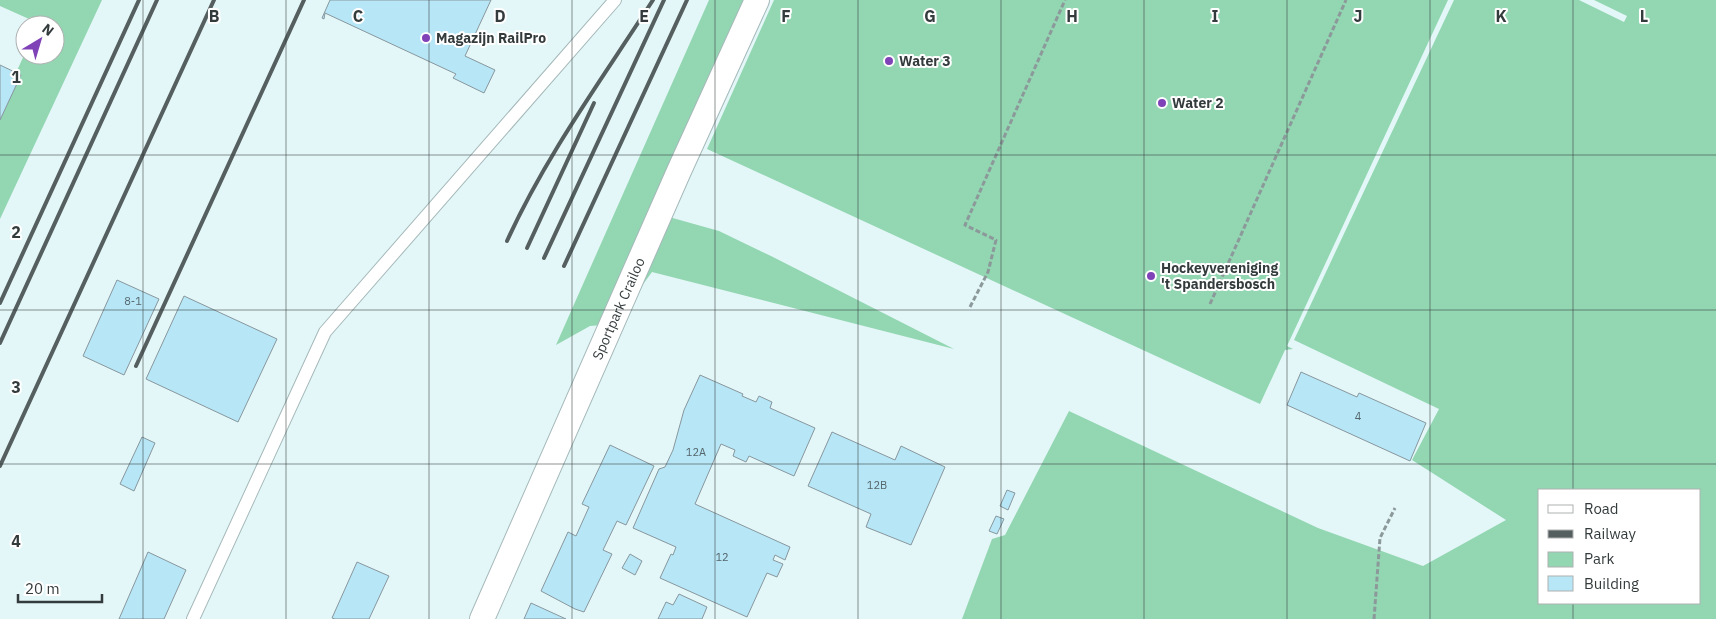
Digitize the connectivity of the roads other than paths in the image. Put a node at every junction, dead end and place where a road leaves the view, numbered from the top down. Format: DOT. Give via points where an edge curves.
graph roads {
  1 [pos="615,0"];
  2 [pos="757,0"];
  3 [pos="193,619"];
  4 [pos="482,619"];
  1 -- 3 [label="lane" via="326,332"];
  2 -- 4 [label="street, Sportpark Crailoo"];
}
